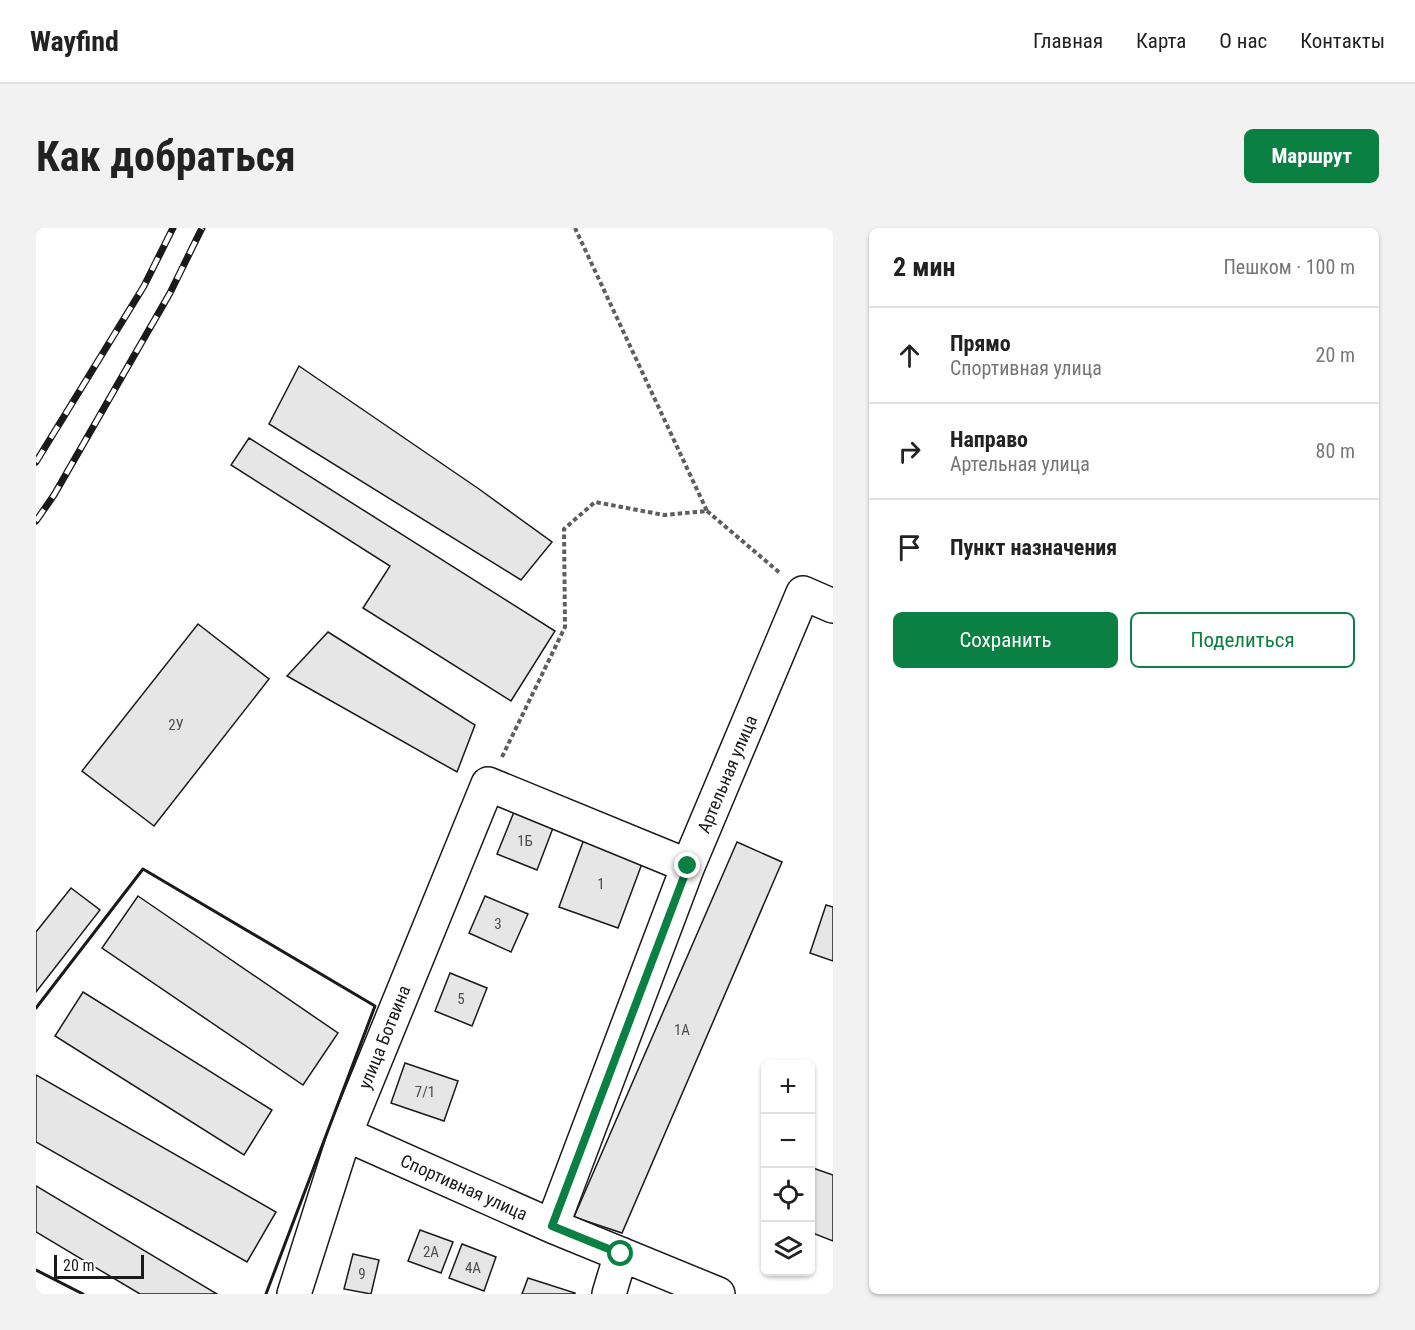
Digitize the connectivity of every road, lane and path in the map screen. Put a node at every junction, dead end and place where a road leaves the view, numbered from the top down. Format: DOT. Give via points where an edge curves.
graph roads {
  1 [pos="575,228"];
  2 [pos="707,511"];
  3 [pos="803,593"];
  4 [pos="833,606"];
  5 [pos="488,784"];
  6 [pos="688,866"];
  7 [pos="345,1134"];
  8 [pos="552,1226"];
  9 [pos="621,1254"];
  10 [pos="294,1294"];
  11 [pos="609,1294"];
  12 [pos="718,1294"];
  1 -- 2 [label="path"];
  2 -- 3 [label="path"];
  2 -- 5 [label="path" via="664,515 595,502 564,529 565,627"];
  3 -- 4 [label="street"];
  3 -- 6 [label="street, Артельная улица"];
  5 -- 6 [label="street"];
  5 -- 7 [label="street, улица Ботвина"];
  6 -- 8 [label="street, Артельная улица"];
  7 -- 8 [label="street, Спортивная улица"];
  7 -- 10 [label="street, улица Ботвина"];
  8 -- 9 [label="street, Спортивная улица"];
  9 -- 11 [label="street"];
  9 -- 12 [label="street, Спортивная улица"];
}
